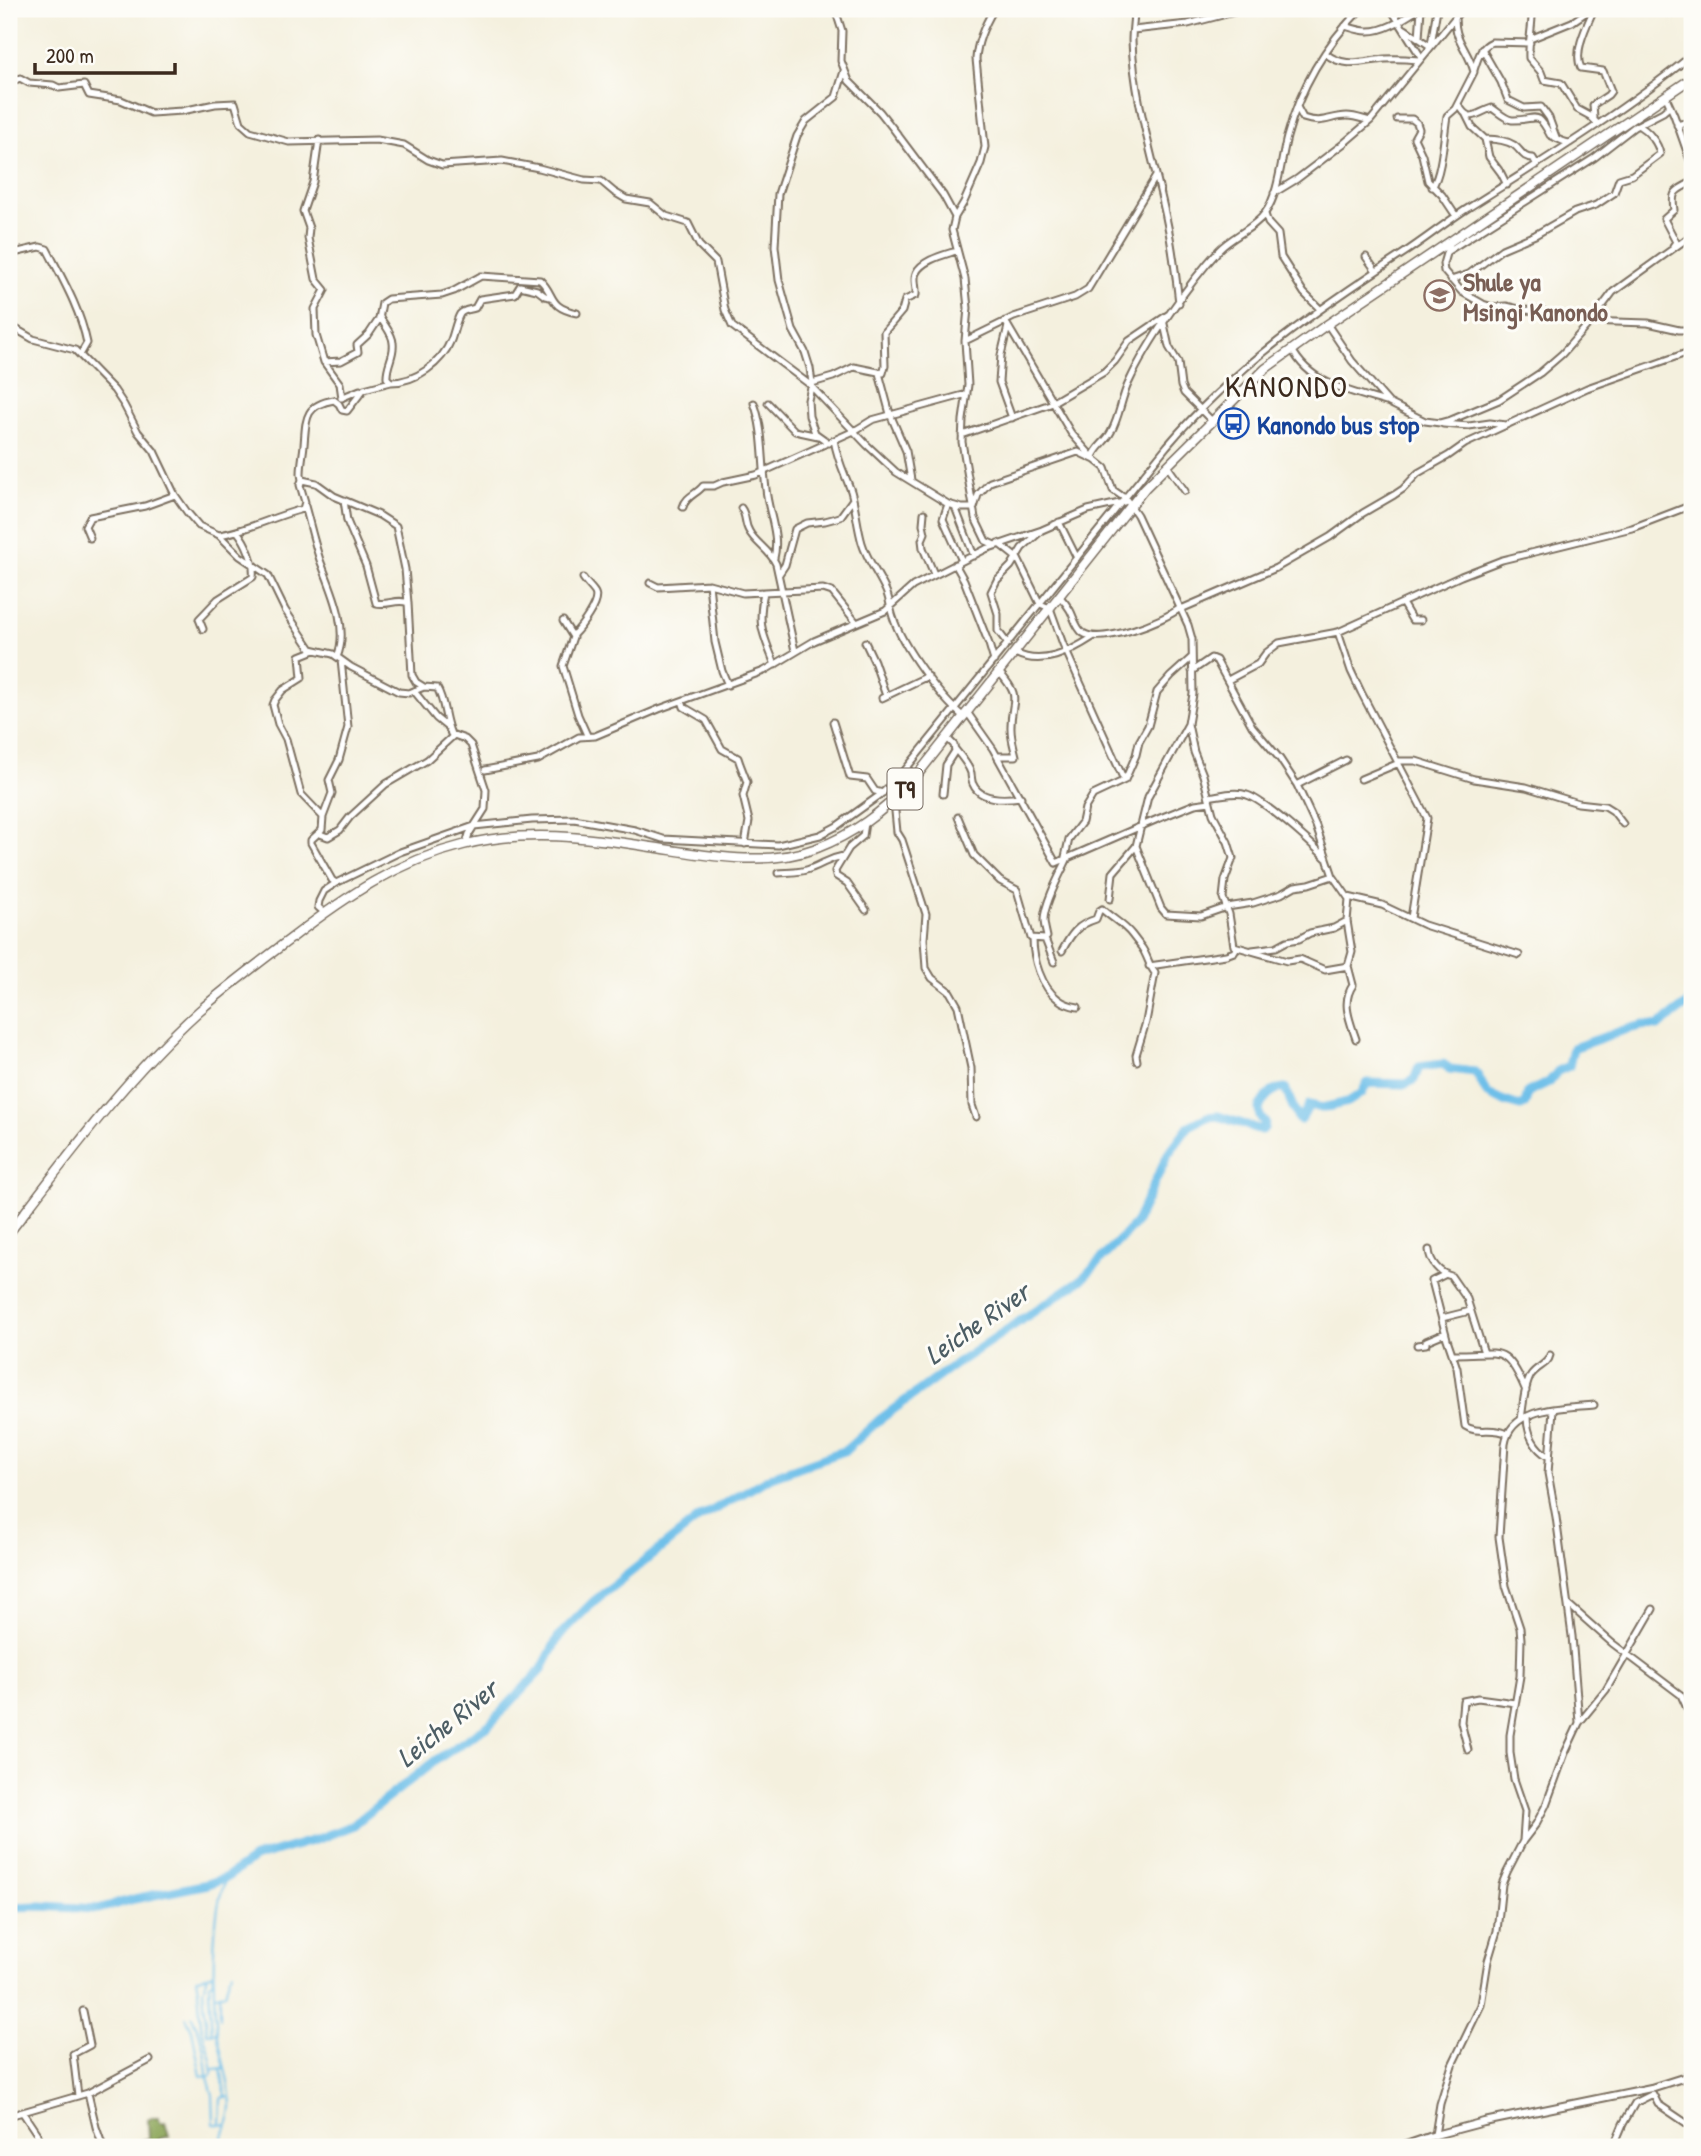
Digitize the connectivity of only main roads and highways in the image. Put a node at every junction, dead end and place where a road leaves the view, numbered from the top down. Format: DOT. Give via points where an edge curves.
graph roads {
  1 [pos="1692,78"];
  2 [pos="9,1233"];
  1 -- 2 [label="highway, T9" via="1668,102 1265,369 1127,503 1060,597 947,738 894,801 865,823 815,849 785,856 716,858 555,835 466,844 409,863 349,895 230,985 162,1047"];
}
